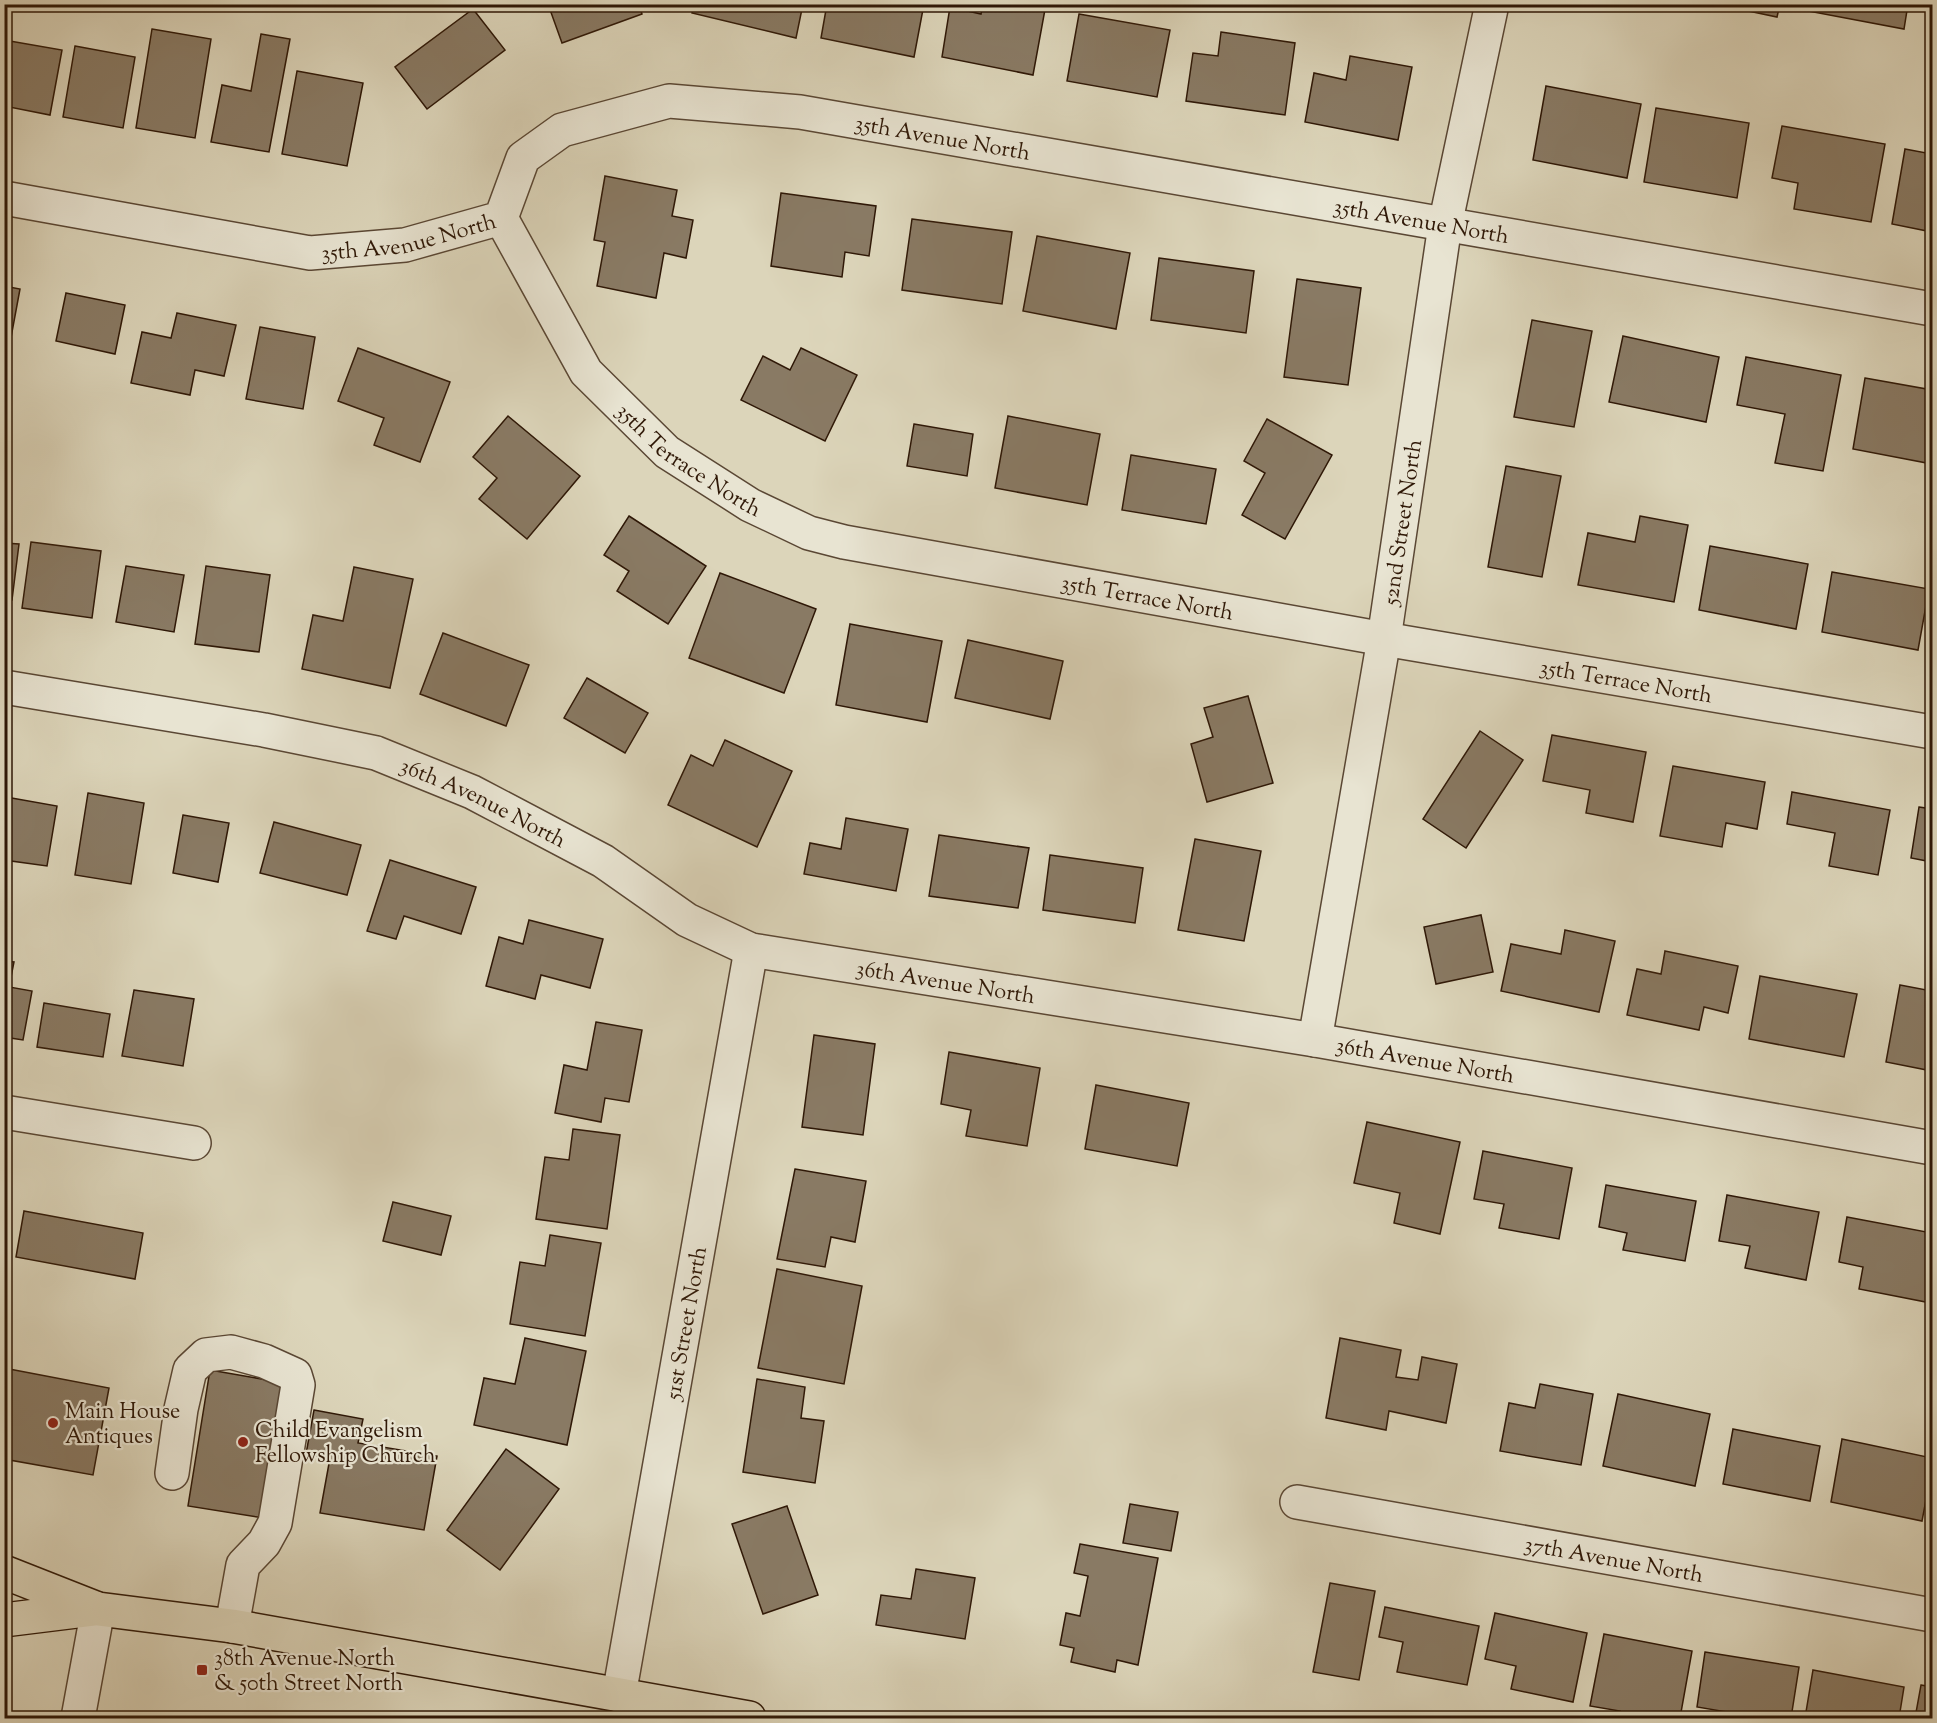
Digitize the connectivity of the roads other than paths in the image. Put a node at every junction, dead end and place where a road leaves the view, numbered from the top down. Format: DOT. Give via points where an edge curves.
graph roads {
  1 [pos="1492,4"];
  2 [pos="4,198"];
  3 [pos="501,218"];
  4 [pos="1445,225"];
  5 [pos="1932,309"];
  6 [pos="1384,639"];
  7 [pos="4,687"];
  8 [pos="1932,732"];
  9 [pos="751,950"];
  10 [pos="1315,1040"];
  11 [pos="4,1112"];
  12 [pos="194,1143"];
  13 [pos="1932,1148"];
  14 [pos="172,1473"];
  15 [pos="1297,1502"];
  16 [pos="4,1572"];
  17 [pos="98,1609"];
  18 [pos="1932,1615"];
  19 [pos="4,1620"];
  20 [pos="232,1626"];
  21 [pos="619,1695"];
  22 [pos="78,1719"];
  23 [pos="749,1719"];
  1 -- 4 [label="street, 52nd Street North"];
  2 -- 3 [label="street, 35th Avenue North" via="310,253 405,245"];
  3 -- 4 [label="street, 35th Avenue North" via="523,158 562,129 669,101 800,112"];
  3 -- 6 [label="street, 35th Terrace North" via="586,372 667,452 750,505 809,533 844,542"];
  4 -- 5 [label="street, 35th Avenue North"];
  4 -- 6 [label="street, 52nd Street North"];
  6 -- 8 [label="street, 35th Terrace North"];
  6 -- 10 [label="street, 52nd Street North"];
  7 -- 9 [label="street, 36th Avenue North" via="264,730 376,753 471,792 603,861 687,921"];
  9 -- 10 [label="street, 36th Avenue North"];
  9 -- 21 [label="street, 51st Street North"];
  10 -- 13 [label="street, 36th Avenue North"];
  11 -- 12 [label="street"];
  14 -- 20 [label="street" via="190,1370 206,1355 231,1352 295,1375 298,1385 275,1523 264,1543 243,1565"];
  15 -- 18 [label="street, 37th Avenue North"];
  16 -- 17 [label="main road"];
  17 -- 19 [label="main road"];
  17 -- 20 [label="main road"];
  17 -- 22 [label="street"];
  20 -- 21 [label="main road"];
  21 -- 23 [label="main road"];
}
